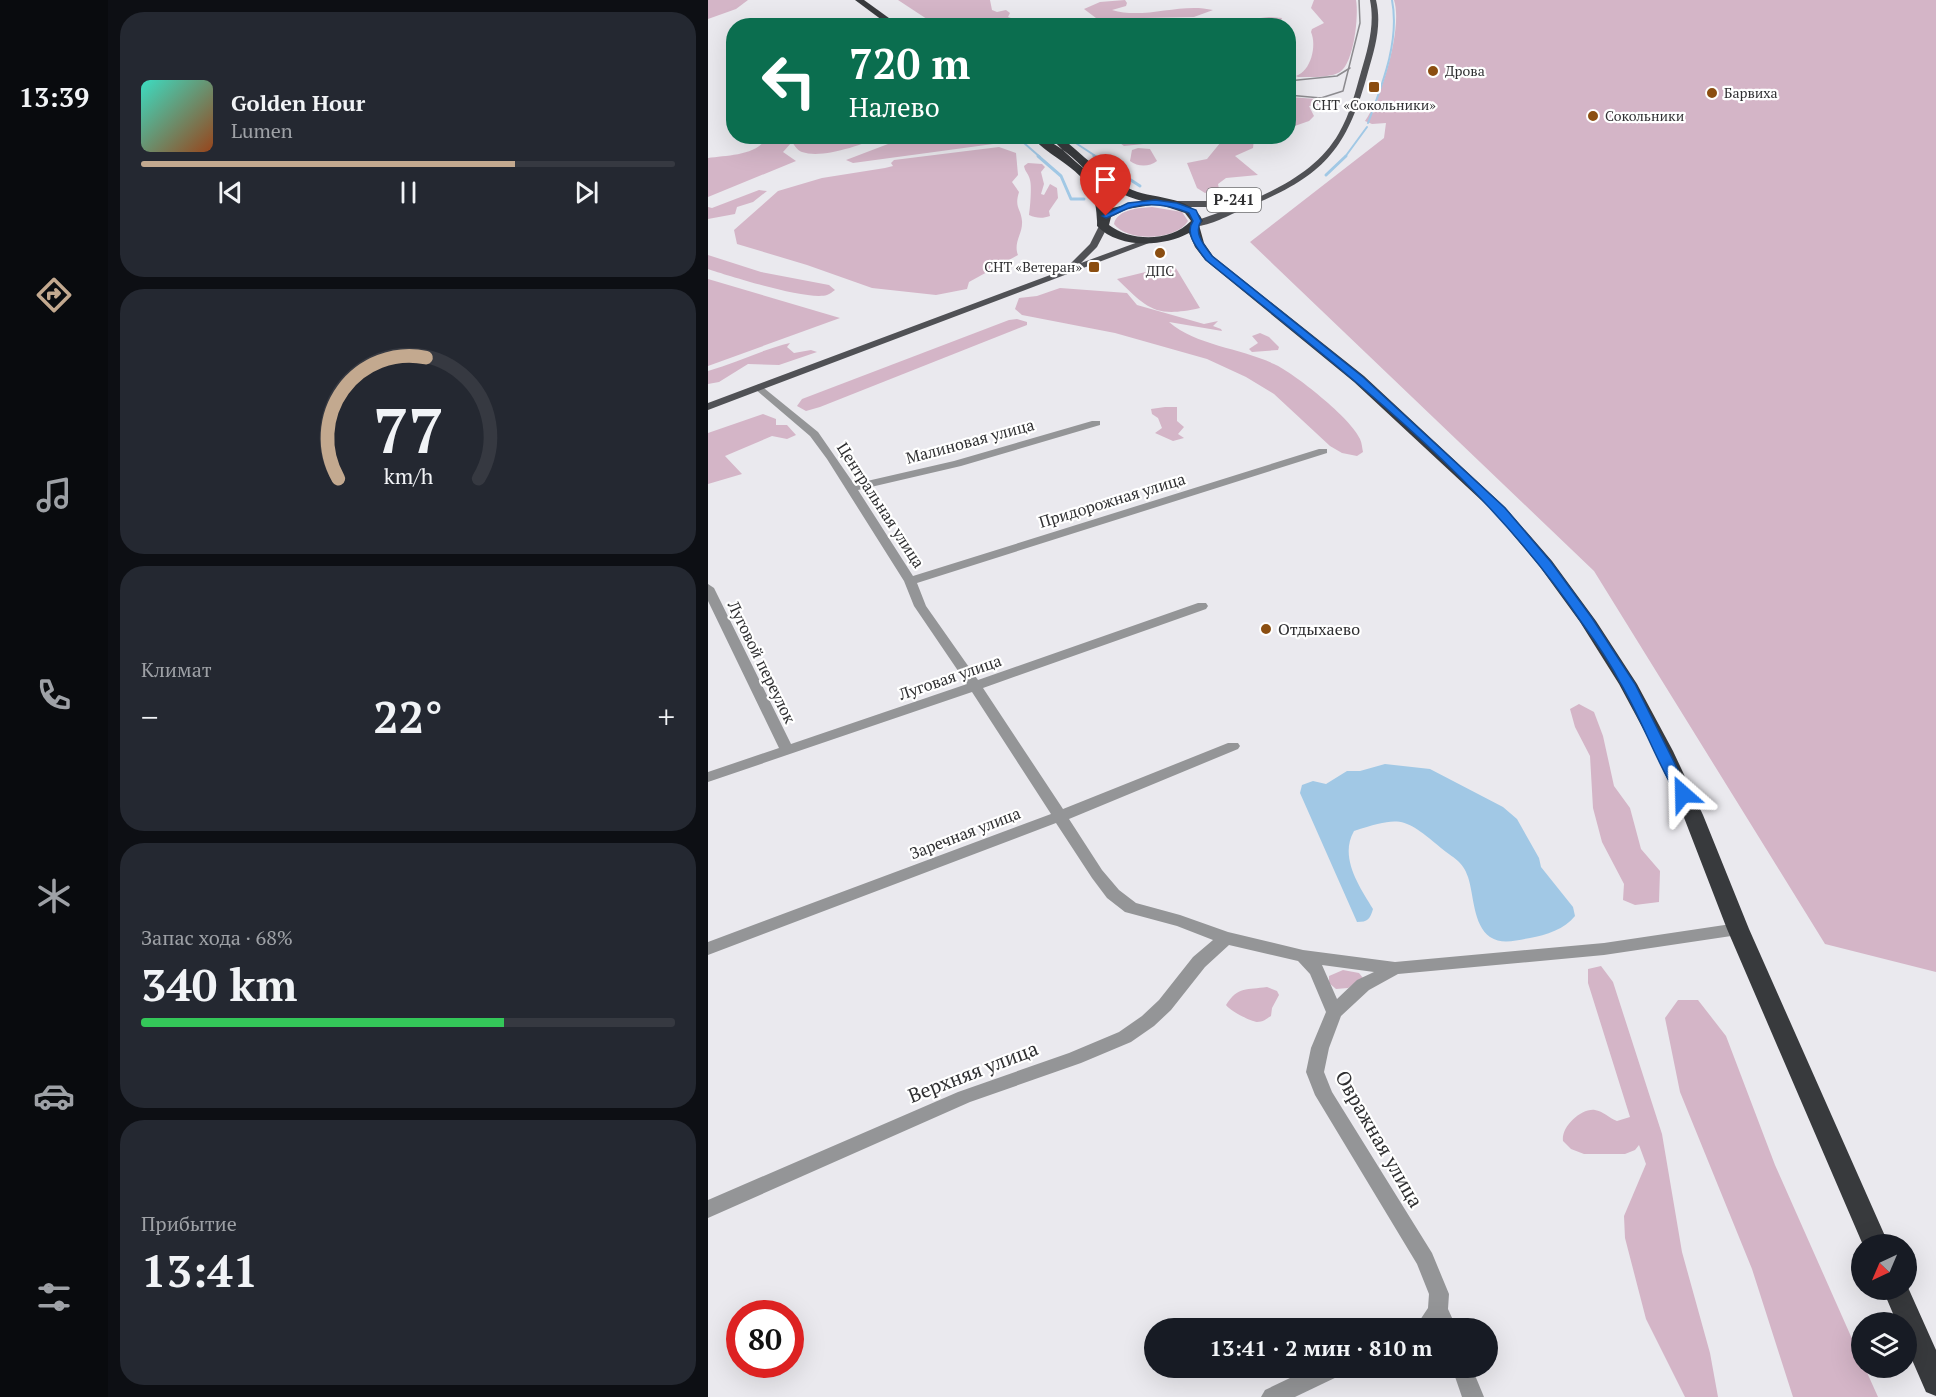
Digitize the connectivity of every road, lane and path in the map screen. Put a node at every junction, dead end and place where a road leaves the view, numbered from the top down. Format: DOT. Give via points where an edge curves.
graph roads {
  1 [pos="859,0"];
  2 [pos="874,0"];
  3 [pos="1373,0"];
  4 [pos="891,18"];
  5 [pos="894,18"];
  6 [pos="1045,144"];
  7 [pos="1064,144"];
  8 [pos="1293,181"];
  9 [pos="1169,204"];
  10 [pos="1103,223"];
  11 [pos="1195,225"];
  12 [pos="1154,239"];
  13 [pos="1209,258"];
  14 [pos="1069,270"];
  15 [pos="759,387"];
  16 [pos="708,407"];
  17 [pos="1096,423"];
  18 [pos="1323,452"];
  19 [pos="852,488"];
  20 [pos="910,581"];
  21 [pos="708,588"];
  22 [pos="1202,606"];
  23 [pos="975,687"];
  24 [pos="1233,746"];
  25 [pos="787,750"];
  26 [pos="708,777"];
  27 [pos="1061,816"];
  28 [pos="1738,928"];
  29 [pos="1226,938"];
  30 [pos="708,949"];
  31 [pos="1303,956"];
  32 [pos="1395,968"];
  33 [pos="1334,1012"];
  34 [pos="708,1209"];
  35 [pos="1871,1234"];
  36 [pos="1900,1300"];
  37 [pos="1436,1318"];
  38 [pos="1313,1378"];
  39 [pos="1466,1378"];
  40 [pos="1936,1382"];
  41 [pos="1272,1397"];
  42 [pos="1473,1397"];
  1 -- 4 [label="highway"];
  2 -- 5 [label="highway"];
  3 -- 8 [label="main road" via="1375,35 1348,124 1319,164"];
  6 -- 10 [label="highway" via="1090,181 1102,200"];
  7 -- 9 [label="highway, Р-241" via="1120,188"];
  8 -- 9 [label="main road, Р-241" via="1230,201"];
  8 -- 11 [label="main road, Р-241"];
  9 -- 10 [label="highway" via="1131,205 1112,211"];
  9 -- 11 [label="highway, Р-241" via="1193,212 1197,216"];
  10 -- 12 [label="highway, Р-241" via="1116,236"];
  10 -- 14 [label="main road" via="1094,245"];
  11 -- 12 [label="highway" via="1179,235"];
  11 -- 13 [label="highway, Р-241" via="1195,237"];
  12 -- 13 [label="highway, Р-241"];
  12 -- 14 [label="main road"];
  13 -- 28 [label="highway, Р-241" via="1367,386 1500,510 1546,564 1588,621 1638,703 1693,815"];
  14 -- 15 [label="main road"];
  15 -- 16 [label="main road"];
  15 -- 19 [label="street, Центральная улица" via="814,434"];
  17 -- 19 [label="street, Малиновая улица" via="957,464"];
  18 -- 20 [label="street, Придорожная улица"];
  19 -- 20 [label="street, Центральная улица"];
  20 -- 23 [label="street, Центральная улица" via="920,606"];
  21 -- 25 [label="street, Луговой переулок"];
  22 -- 23 [label="street, Луговая улица"];
  23 -- 25 [label="street, Луговая улица"];
  23 -- 27 [label="street, Центральная улица"];
  24 -- 27 [label="street, Заречная улица"];
  25 -- 26 [label="street, Луговая улица"];
  27 -- 29 [label="street, Центральная улица" via="1097,873 1113,894 1131,908"];
  27 -- 30 [label="street, Заречная улица"];
  28 -- 32 [label="street" via="1604,949"];
  28 -- 35 [label="highway, Р-241"];
  29 -- 31 [label="street, Центральная улица"];
  29 -- 34 [label="street, Верхняя улица" via="1199,962 1148,1022 1125,1037 964,1097"];
  31 -- 32 [label="street, Центральная улица"];
  31 -- 33 [label="street" via="1317,970"];
  32 -- 33 [label="street, Овражная улица" via="1363,985"];
  33 -- 37 [label="street, Овражная улица" via="1315,1072 1324,1095 1425,1259 1439,1294"];
  36 -- 40 [label="highway"];
  38 -- 41 [label="street"];
  39 -- 42 [label="street"];
}
